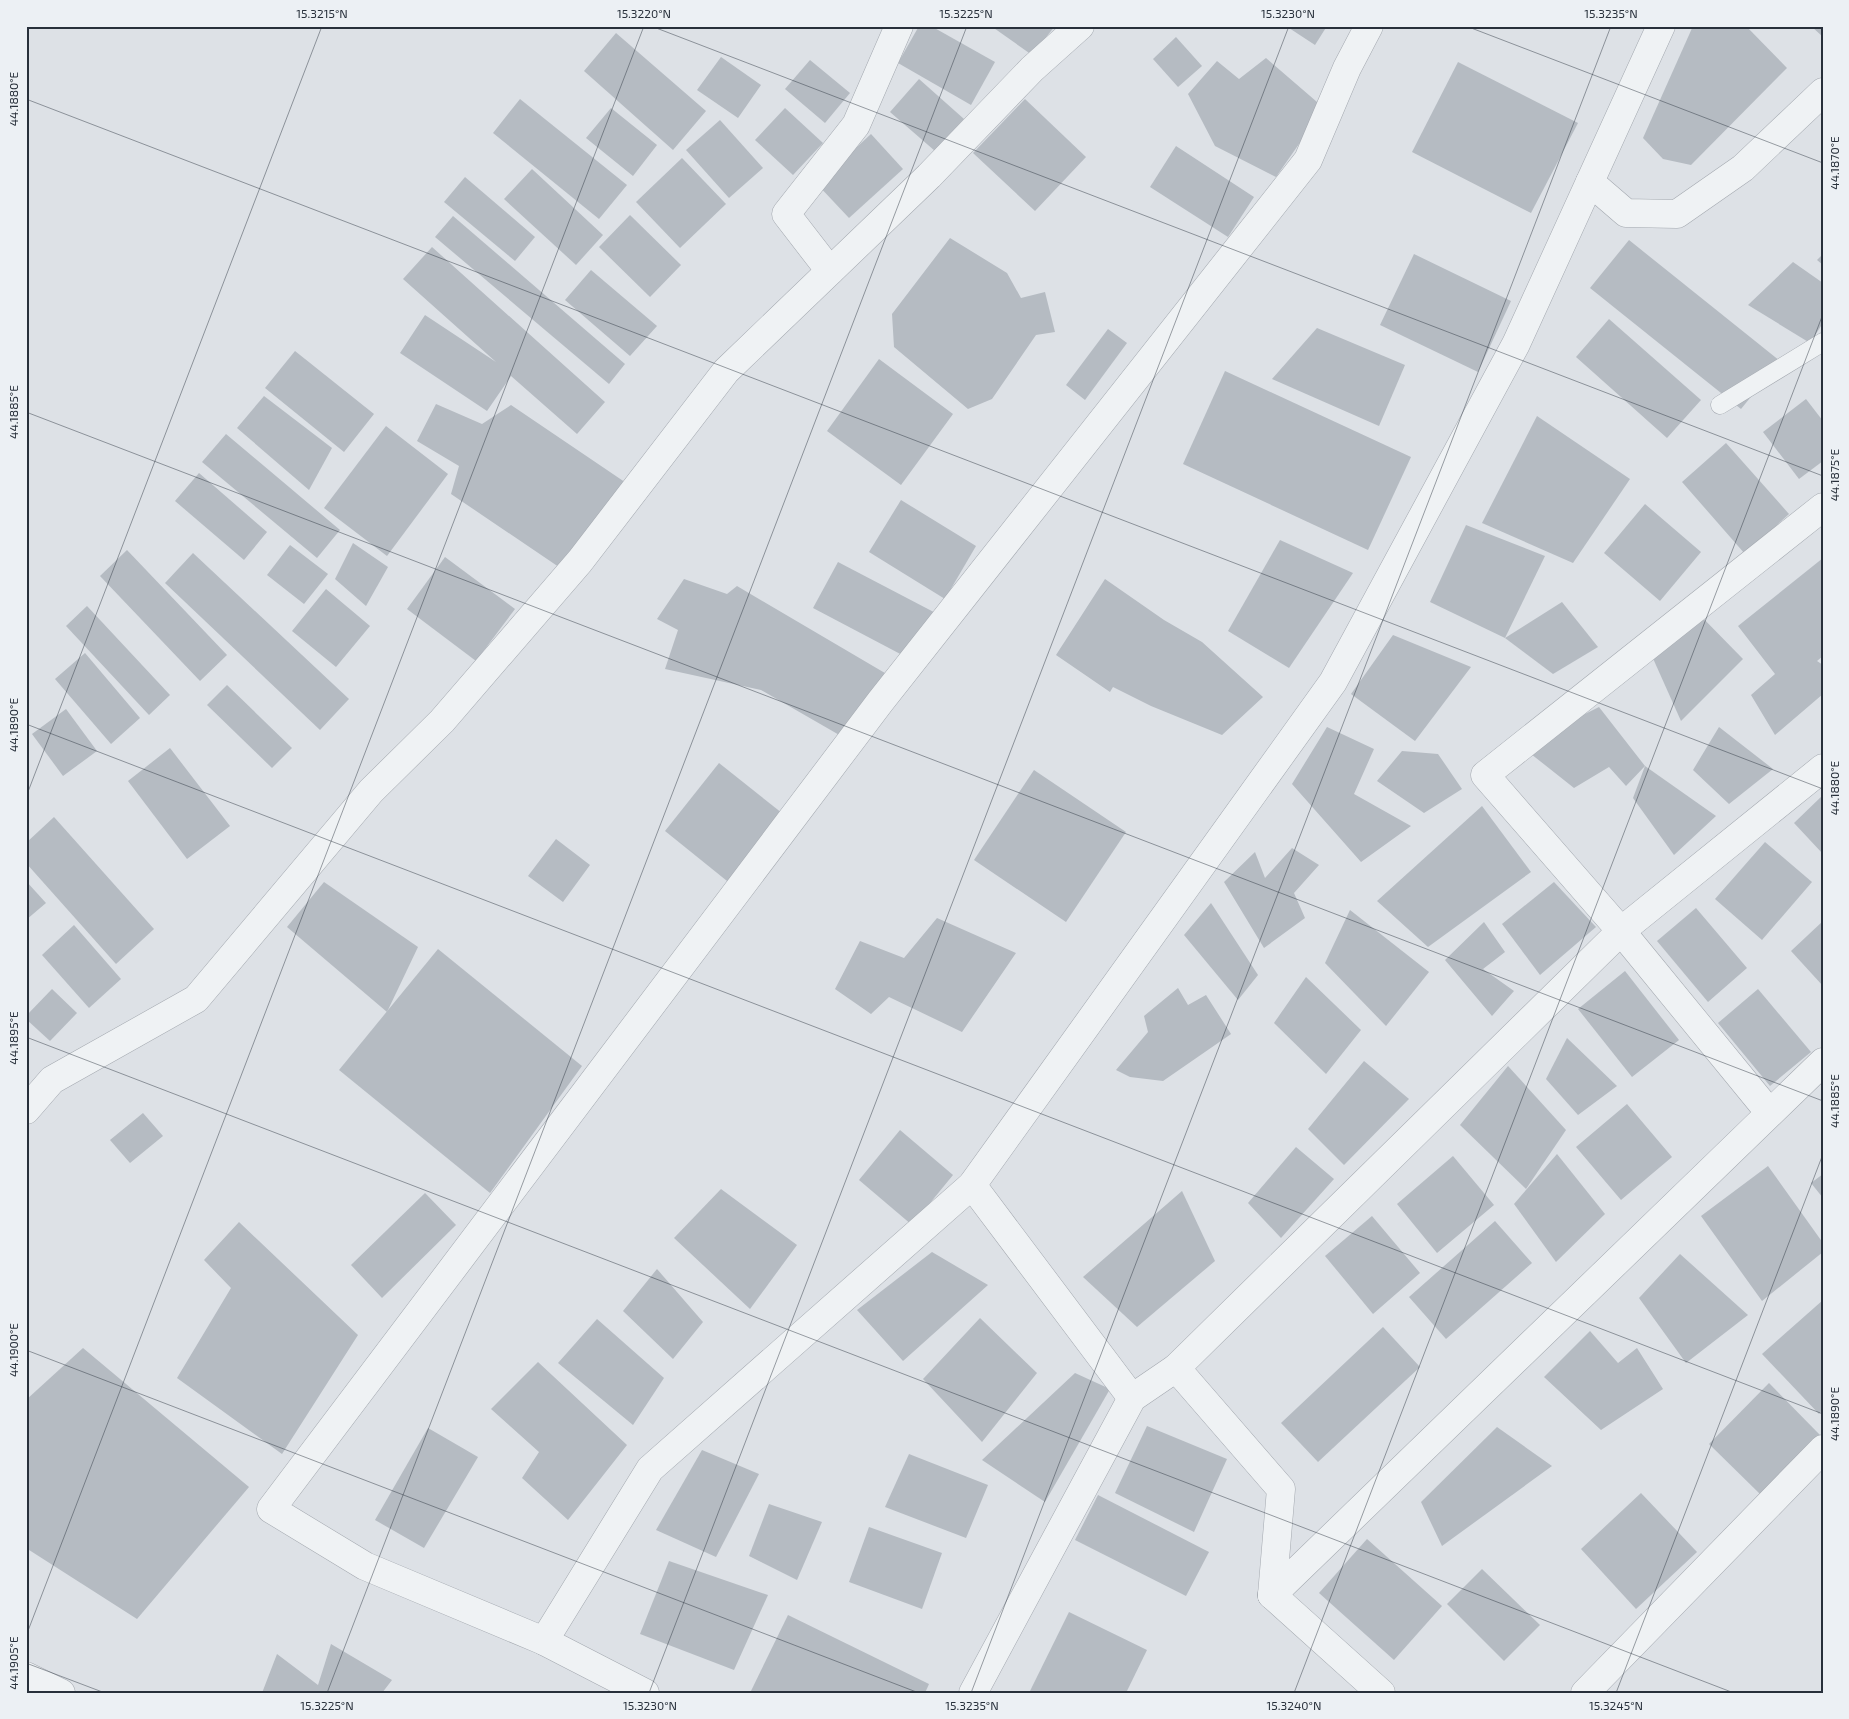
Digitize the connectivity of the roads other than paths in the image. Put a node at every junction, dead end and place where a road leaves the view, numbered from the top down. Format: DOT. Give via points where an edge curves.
graph roads {
  1 [pos="899,26"];
  2 [pos="1080,26"];
  3 [pos="1369,26"];
  4 [pos="1661,26"];
  5 [pos="1823,92"];
  6 [pos="1590,182"];
  7 [pos="830,271"];
  8 [pos="1823,342"];
  9 [pos="1720,405"];
  10 [pos="1823,506"];
  11 [pos="1823,768"];
  12 [pos="1621,931"];
  13 [pos="1823,1062"];
  14 [pos="26,1110"];
  15 [pos="1769,1112"];
  16 [pos="972,1185"];
  17 [pos="1176,1368"];
  18 [pos="1132,1398"];
  19 [pos="1823,1449"];
  20 [pos="1272,1595"];
  21 [pos="544,1641"];
  22 [pos="26,1676"];
  23 [pos="61,1693"];
  24 [pos="645,1693"];
  25 [pos="973,1693"];
  26 [pos="1381,1693"];
  27 [pos="1585,1693"];
  1 -- 7 [label="street" via="856,125 786,214"];
  2 -- 7 [label="street" via="1032,68 929,176"];
  3 -- 21 [label="street" via="1347,68 1308,160 880,702 271,1509 365,1566"];
  4 -- 6 [label="street"];
  5 -- 6 [label="street" via="1743,168 1677,214 1626,213"];
  6 -- 16 [label="street" via="1516,344 1334,682"];
  7 -- 14 [label="street" via="726,371 580,561 442,721 372,791 196,999 52,1080"];
  8 -- 9 [label="lane"];
  10 -- 12 [label="street" via="1485,775"];
  11 -- 12 [label="street"];
  12 -- 15 [label="street"];
  12 -- 17 [label="street"];
  13 -- 15 [label="street"];
  15 -- 20 [label="street"];
  16 -- 18 [label="street"];
  16 -- 21 [label="street" via="650,1469"];
  17 -- 18 [label="street"];
  17 -- 20 [label="street" via="1282,1489"];
  18 -- 25 [label="street"];
  19 -- 27 [label="street"];
  20 -- 26 [label="street"];
  21 -- 24 [label="street"];
  22 -- 23 [label="street"];
}
